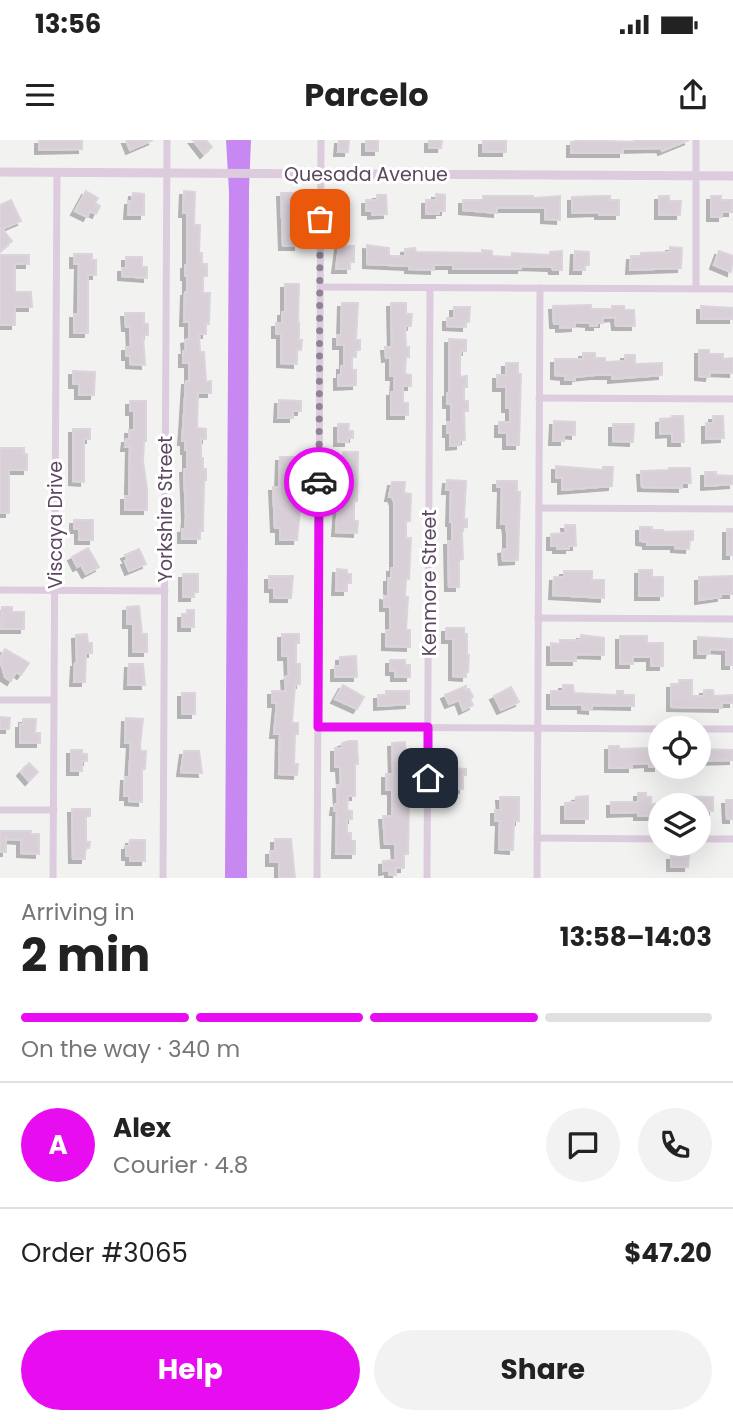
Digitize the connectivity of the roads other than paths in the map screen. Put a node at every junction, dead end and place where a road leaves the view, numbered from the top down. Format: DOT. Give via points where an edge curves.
graph roads {
  1 [pos="167,140"];
  2 [pos="321,140"];
  3 [pos="696,140"];
  4 [pos="0,172"];
  5 [pos="57,172"];
  6 [pos="167,173"];
  7 [pos="321,174"];
  8 [pos="696,176"];
  9 [pos="733,176"];
  10 [pos="320,287"];
  11 [pos="430,288"];
  12 [pos="540,288"];
  13 [pos="696,289"];
  14 [pos="733,289"];
  15 [pos="539,398"];
  16 [pos="733,399"];
  17 [pos="539,508"];
  18 [pos="733,509"];
  19 [pos="0,590"];
  20 [pos="55,590"];
  21 [pos="165,591"];
  22 [pos="538,618"];
  23 [pos="733,619"];
  24 [pos="0,700"];
  25 [pos="54,700"];
  26 [pos="318,727"];
  27 [pos="428,727"];
  28 [pos="538,728"];
  29 [pos="648,729"];
  30 [pos="711,729"];
  31 [pos="733,729"];
  32 [pos="0,810"];
  33 [pos="54,810"];
  34 [pos="537,838"];
  35 [pos="648,839"];
  36 [pos="711,839"];
  37 [pos="733,839"];
  38 [pos="53,878"];
  39 [pos="163,878"];
  40 [pos="317,878"];
  41 [pos="427,878"];
  42 [pos="537,878"];
  1 -- 6 [label="street, Yorkshire Street"];
  2 -- 7 [label="street"];
  3 -- 8 [label="street"];
  4 -- 5 [label="street, Quesada Avenue"];
  5 -- 6 [label="street, Quesada Avenue"];
  5 -- 20 [label="street, Viscaya Drive"];
  6 -- 7 [label="street, Quesada Avenue"];
  6 -- 21 [label="street, Yorkshire Street"];
  7 -- 8 [label="street, Quesada Avenue"];
  7 -- 10 [label="street"];
  8 -- 9 [label="street, Quesada Avenue"];
  8 -- 13 [label="street"];
  10 -- 11 [label="street"];
  10 -- 26 [label="street"];
  11 -- 12 [label="street"];
  11 -- 27 [label="street, Kenmore Street"];
  12 -- 13 [label="street"];
  12 -- 15 [label="street"];
  13 -- 14 [label="street"];
  15 -- 16 [label="street"];
  15 -- 17 [label="street"];
  17 -- 18 [label="street"];
  17 -- 22 [label="street"];
  19 -- 20 [label="street"];
  20 -- 21 [label="street"];
  20 -- 25 [label="street, Viscaya Drive"];
  21 -- 39 [label="street, Yorkshire Street"];
  22 -- 23 [label="street"];
  22 -- 28 [label="street"];
  24 -- 25 [label="street"];
  25 -- 33 [label="street, Viscaya Drive"];
  26 -- 27 [label="street"];
  26 -- 40 [label="street"];
  27 -- 28 [label="street"];
  27 -- 41 [label="street, Kenmore Street"];
  28 -- 29 [label="street"];
  28 -- 34 [label="street"];
  30 -- 31 [label="street"];
  32 -- 33 [label="street"];
  33 -- 38 [label="street, Viscaya Drive"];
  34 -- 35 [label="street"];
  34 -- 42 [label="street"];
  36 -- 37 [label="street"];
}
